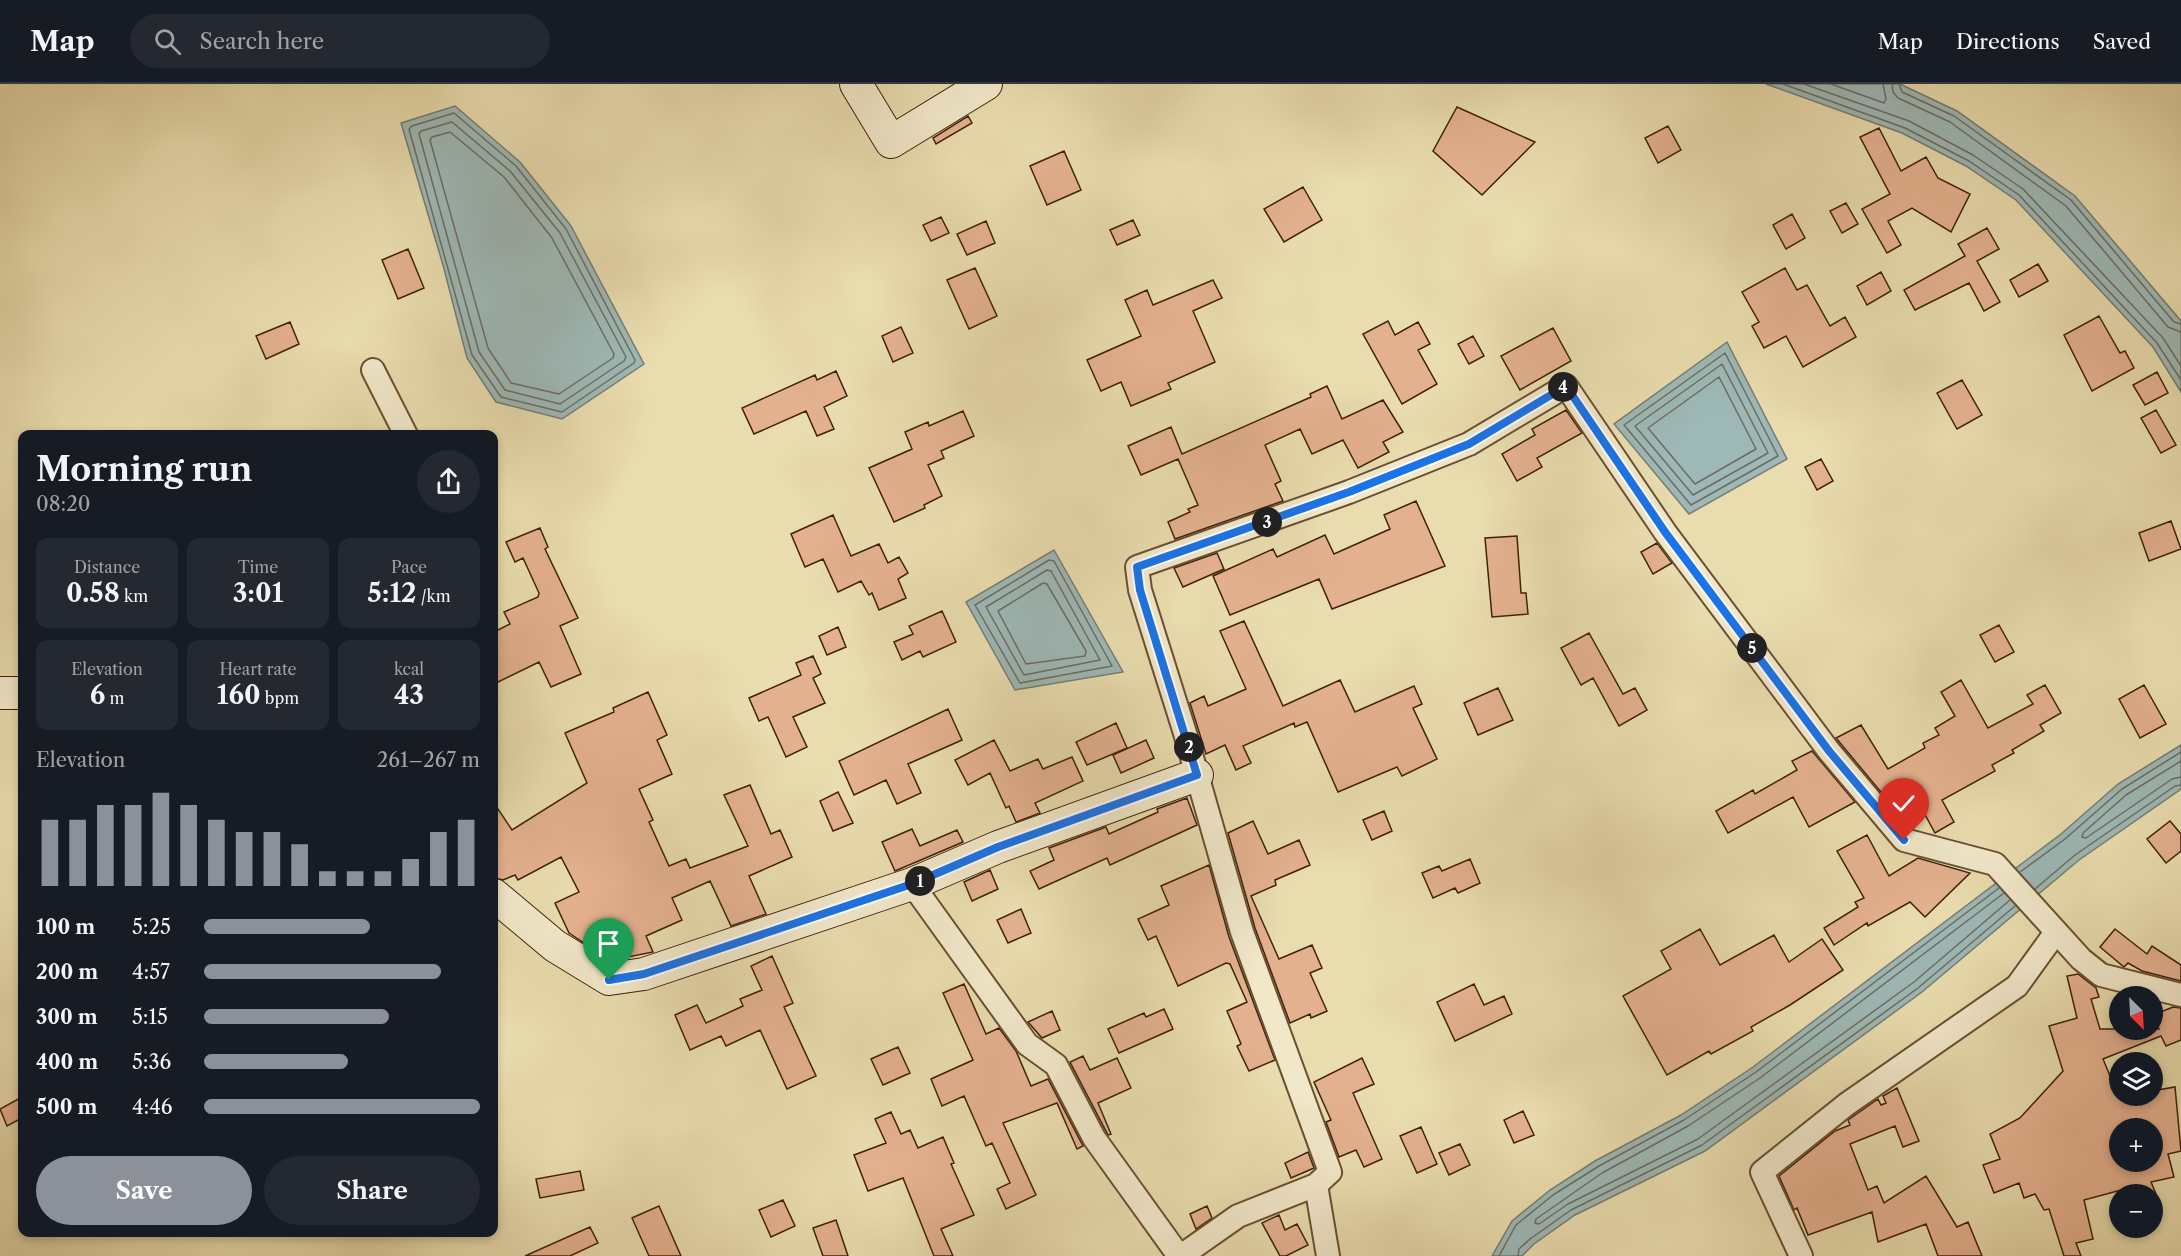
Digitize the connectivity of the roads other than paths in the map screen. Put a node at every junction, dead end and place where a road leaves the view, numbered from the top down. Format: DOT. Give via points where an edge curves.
graph roads {
  1 [pos="856,84"];
  2 [pos="986,84"];
  3 [pos="373,370"];
  4 [pos="403,430"];
  5 [pos="0,693"];
  6 [pos="18,693"];
  7 [pos="1197,775"];
  8 [pos="912,884"];
  9 [pos="498,898"];
  10 [pos="2056,932"];
  11 [pos="2181,995"];
  12 [pos="1316,1185"];
  13 [pos="1180,1256"];
  14 [pos="1328,1256"];
  15 [pos="1801,1256"];
  1 -- 2 [label="street" via="891,141"];
  3 -- 4 [label="street"];
  5 -- 6 [label="street"];
  7 -- 8 [label="street" via="998,847"];
  7 -- 10 [label="street" via="1140,590 1137,567 1349,492 1469,444 1566,386 1665,532 1829,751 1904,840 1995,864"];
  7 -- 12 [label="street" via="1242,933 1330,1172"];
  8 -- 9 [label="street" via="644,974 609,980 555,946"];
  8 -- 13 [label="street" via="1027,1044 1056,1065 1094,1138"];
  10 -- 11 [label="street" via="2101,975"];
  10 -- 15 [label="street" via="2017,986 1847,1104 1762,1172"];
  12 -- 13 [label="street" via="1238,1216"];
  12 -- 14 [label="street"];
}
